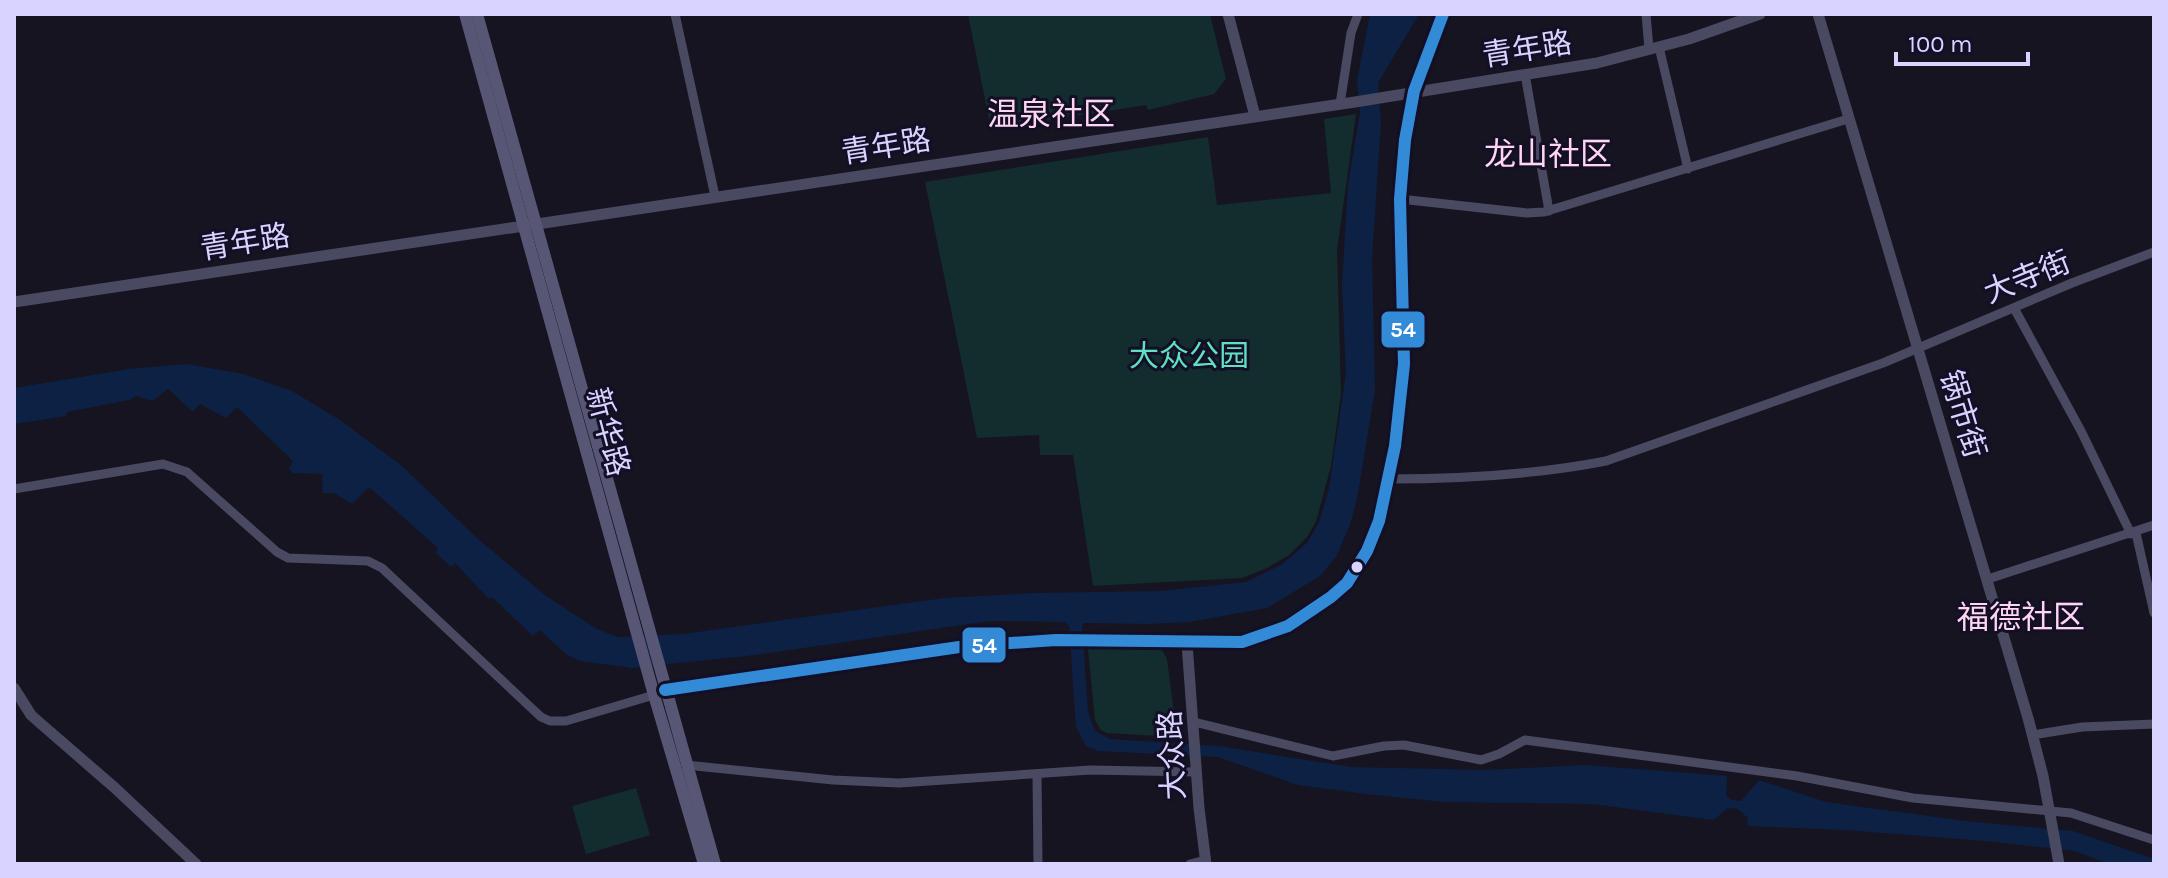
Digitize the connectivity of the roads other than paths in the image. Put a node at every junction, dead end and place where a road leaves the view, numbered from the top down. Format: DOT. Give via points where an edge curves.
graph roads {
  1 [pos="465,14"];
  2 [pos="477,14"];
  3 [pos="675,14"];
  4 [pos="1228,14"];
  5 [pos="1358,14"];
  6 [pos="1443,14"];
  7 [pos="1646,14"];
  8 [pos="1760,14"];
  9 [pos="1818,14"];
  10 [pos="1654,48"];
  11 [pos="1525,74"];
  12 [pos="1414,91"];
  13 [pos="1340,104"];
  14 [pos="1255,116"];
  15 [pos="1848,119"];
  16 [pos="1688,169"];
  17 [pos="715,196"];
  18 [pos="1400,199"];
  19 [pos="1549,211"];
  20 [pos="530,224"];
  21 [pos="2154,252"];
  22 [pos="14,302"];
  23 [pos="2014,308"];
  24 [pos="1919,348"];
  25 [pos="1389,479"];
  26 [pos="14,489"];
  27 [pos="2154,525"];
  28 [pos="2133,533"];
  29 [pos="1988,579"];
  30 [pos="2154,613"];
  31 [pos="1187,643"];
  32 [pos="657,686"];
  33 [pos="14,688"];
  34 [pos="14,704"];
  35 [pos="1194,722"];
  36 [pos="2154,724"];
  37 [pos="2032,735"];
  38 [pos="686,765"];
  39 [pos="1196,772"];
  40 [pos="1037,774"];
  41 [pos="2050,811"];
  42 [pos="2154,840"];
  43 [pos="1205,862"];
  44 [pos="185,864"];
  45 [pos="196,864"];
  46 [pos="704,864"];
  47 [pos="715,864"];
  48 [pos="1038,864"];
  49 [pos="1190,864"];
  50 [pos="2059,864"];
  1 -- 20 [label="main road, 新华路"];
  2 -- 20 [label="main road, 新华路"];
  3 -- 17 [label="street"];
  4 -- 14 [label="street"];
  5 -- 13 [label="street"];
  6 -- 12 [label="street"];
  7 -- 10 [label="street"];
  8 -- 10 [label="street, 青年路"];
  9 -- 15 [label="street, 锅市街"];
  10 -- 11 [label="street, 青年路"];
  10 -- 16 [label="street"];
  11 -- 12 [label="street, 青年路"];
  11 -- 19 [label="street"];
  12 -- 13 [label="street, 青年路"];
  12 -- 18 [label="street"];
  13 -- 14 [label="street, 青年路"];
  14 -- 17 [label="street, 青年路"];
  15 -- 16 [label="street"];
  15 -- 24 [label="street, 锅市街"];
  16 -- 19 [label="street"];
  17 -- 20 [label="street, 青年路"];
  18 -- 19 [label="street"];
  18 -- 25 [label="street" via="1404,364"];
  20 -- 22 [label="street, 青年路"];
  20 -- 32 [label="main road, 新华路"];
  21 -- 23 [label="street, 大寺街"];
  23 -- 24 [label="street, 大寺街"];
  23 -- 28 [label="street"];
  24 -- 25 [label="street, 大寺街" via="1606,461 1461,479"];
  24 -- 29 [label="street, 锅市街"];
  25 -- 31 [label="street" via="1367,551 1331,597 1271,633 1242,642"];
  26 -- 32 [label="street" via="163,464 180,468 288,558 368,561 382,568 541,717 566,721"];
  27 -- 28 [label="street"];
  28 -- 29 [label="street"];
  28 -- 30 [label="street"];
  29 -- 37 [label="street, 锅市街"];
  31 -- 32 [label="street" via="1056,640 966,646"];
  31 -- 35 [label="street, 大众路"];
  32 -- 38 [label="main road, 新华路"];
  32 -- 46 [label="main road, 新华路"];
  33 -- 45 [label="street" via="31,715"];
  34 -- 44 [label="street"];
  35 -- 39 [label="street, 大众路"];
  35 -- 41 [label="street" via="1333,756 1404,745 1481,760 1525,740 1797,776 1913,798"];
  36 -- 37 [label="street"];
  37 -- 41 [label="street, 锅市街"];
  38 -- 40 [label="street" via="899,783"];
  38 -- 47 [label="main road, 新华路"];
  39 -- 40 [label="street"];
  39 -- 43 [label="street, 大众路"];
  40 -- 48 [label="street"];
  41 -- 42 [label="street"];
  41 -- 50 [label="street, 锅市街"];
  43 -- 49 [label="street"];
}
